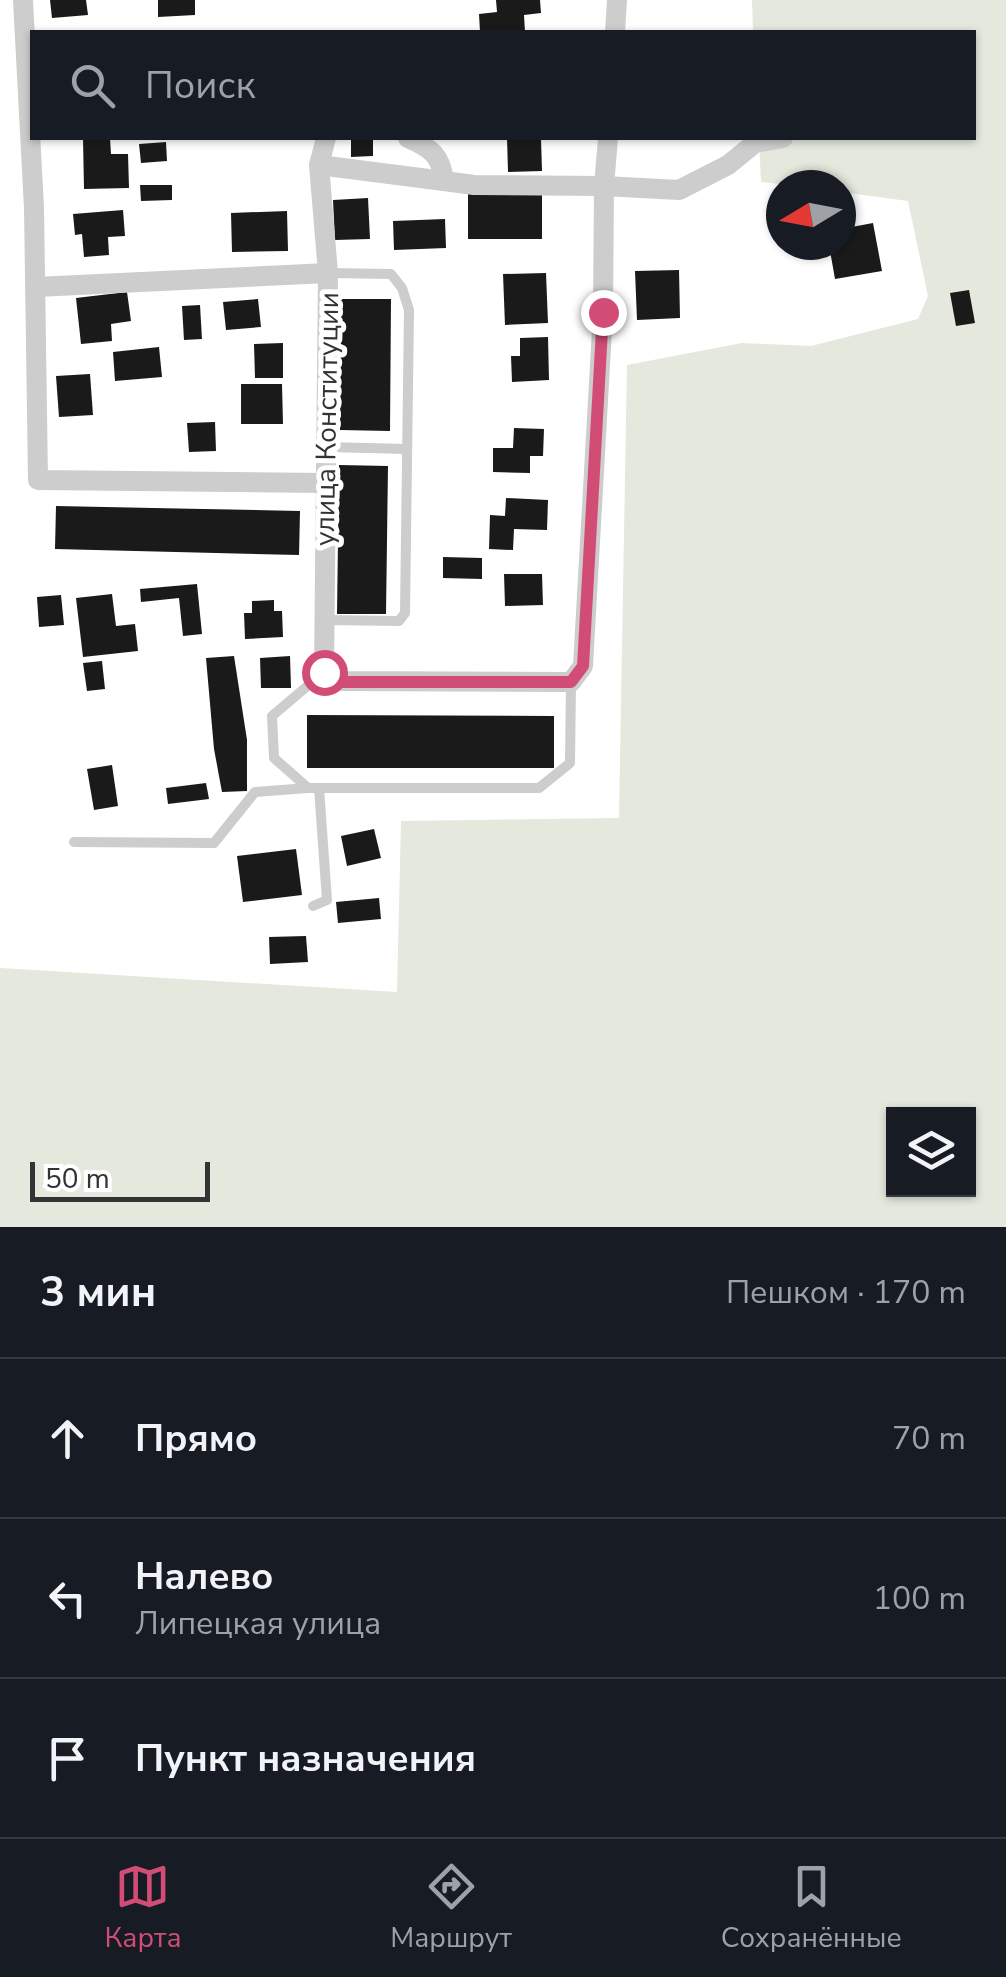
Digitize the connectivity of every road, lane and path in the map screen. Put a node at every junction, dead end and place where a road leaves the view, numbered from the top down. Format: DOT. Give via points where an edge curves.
graph roads {
  1 [pos="23,0"];
  2 [pos="618,0"];
  3 [pos="615,30"];
  4 [pos="326,140"];
  5 [pos="412,140"];
  6 [pos="608,140"];
  7 [pos="773,140"];
  8 [pos="320,166"];
  9 [pos="444,181"];
  10 [pos="604,186"];
  11 [pos="328,274"];
  12 [pos="36,286"];
  13 [pos="326,447"];
  14 [pos="407,449"];
  15 [pos="325,483"];
  16 [pos="324,620"];
  17 [pos="324,672"];
  18 [pos="571,682"];
  19 [pos="313,788"];
  20 [pos="74,842"];
  21 [pos="313,906"];
  1 -- 12 [label="street"];
  2 -- 3 [label="street"];
  4 -- 8 [label="street, улица Конституции"];
  5 -- 9 [label="street" via="442,165"];
  6 -- 10 [label="street"];
  7 -- 10 [label="street" via="754,144 680,190"];
  8 -- 9 [label="street"];
  8 -- 11 [label="street, улица Конституции"];
  9 -- 10 [label="street"];
  10 -- 18 [label="street" via="583,666"];
  11 -- 12 [label="street"];
  11 -- 13 [label="street, улица Конституции"];
  11 -- 14 [label="lane" via="391,274 402,288 409,310"];
  12 -- 15 [label="street" via="38,480"];
  13 -- 14 [label="lane"];
  13 -- 15 [label="street, улица Конституции"];
  14 -- 16 [label="lane" via="400,622"];
  15 -- 16 [label="street, улица Конституции"];
  16 -- 17 [label="street, улица Конституции"];
  17 -- 18 [label="street" via="337,682"];
  17 -- 19 [label="lane" via="272,716 274,758"];
  18 -- 19 [label="lane" via="570,763 539,788"];
  19 -- 20 [label="lane" via="255,792 214,843"];
  19 -- 21 [label="lane" via="327,900"];
}
